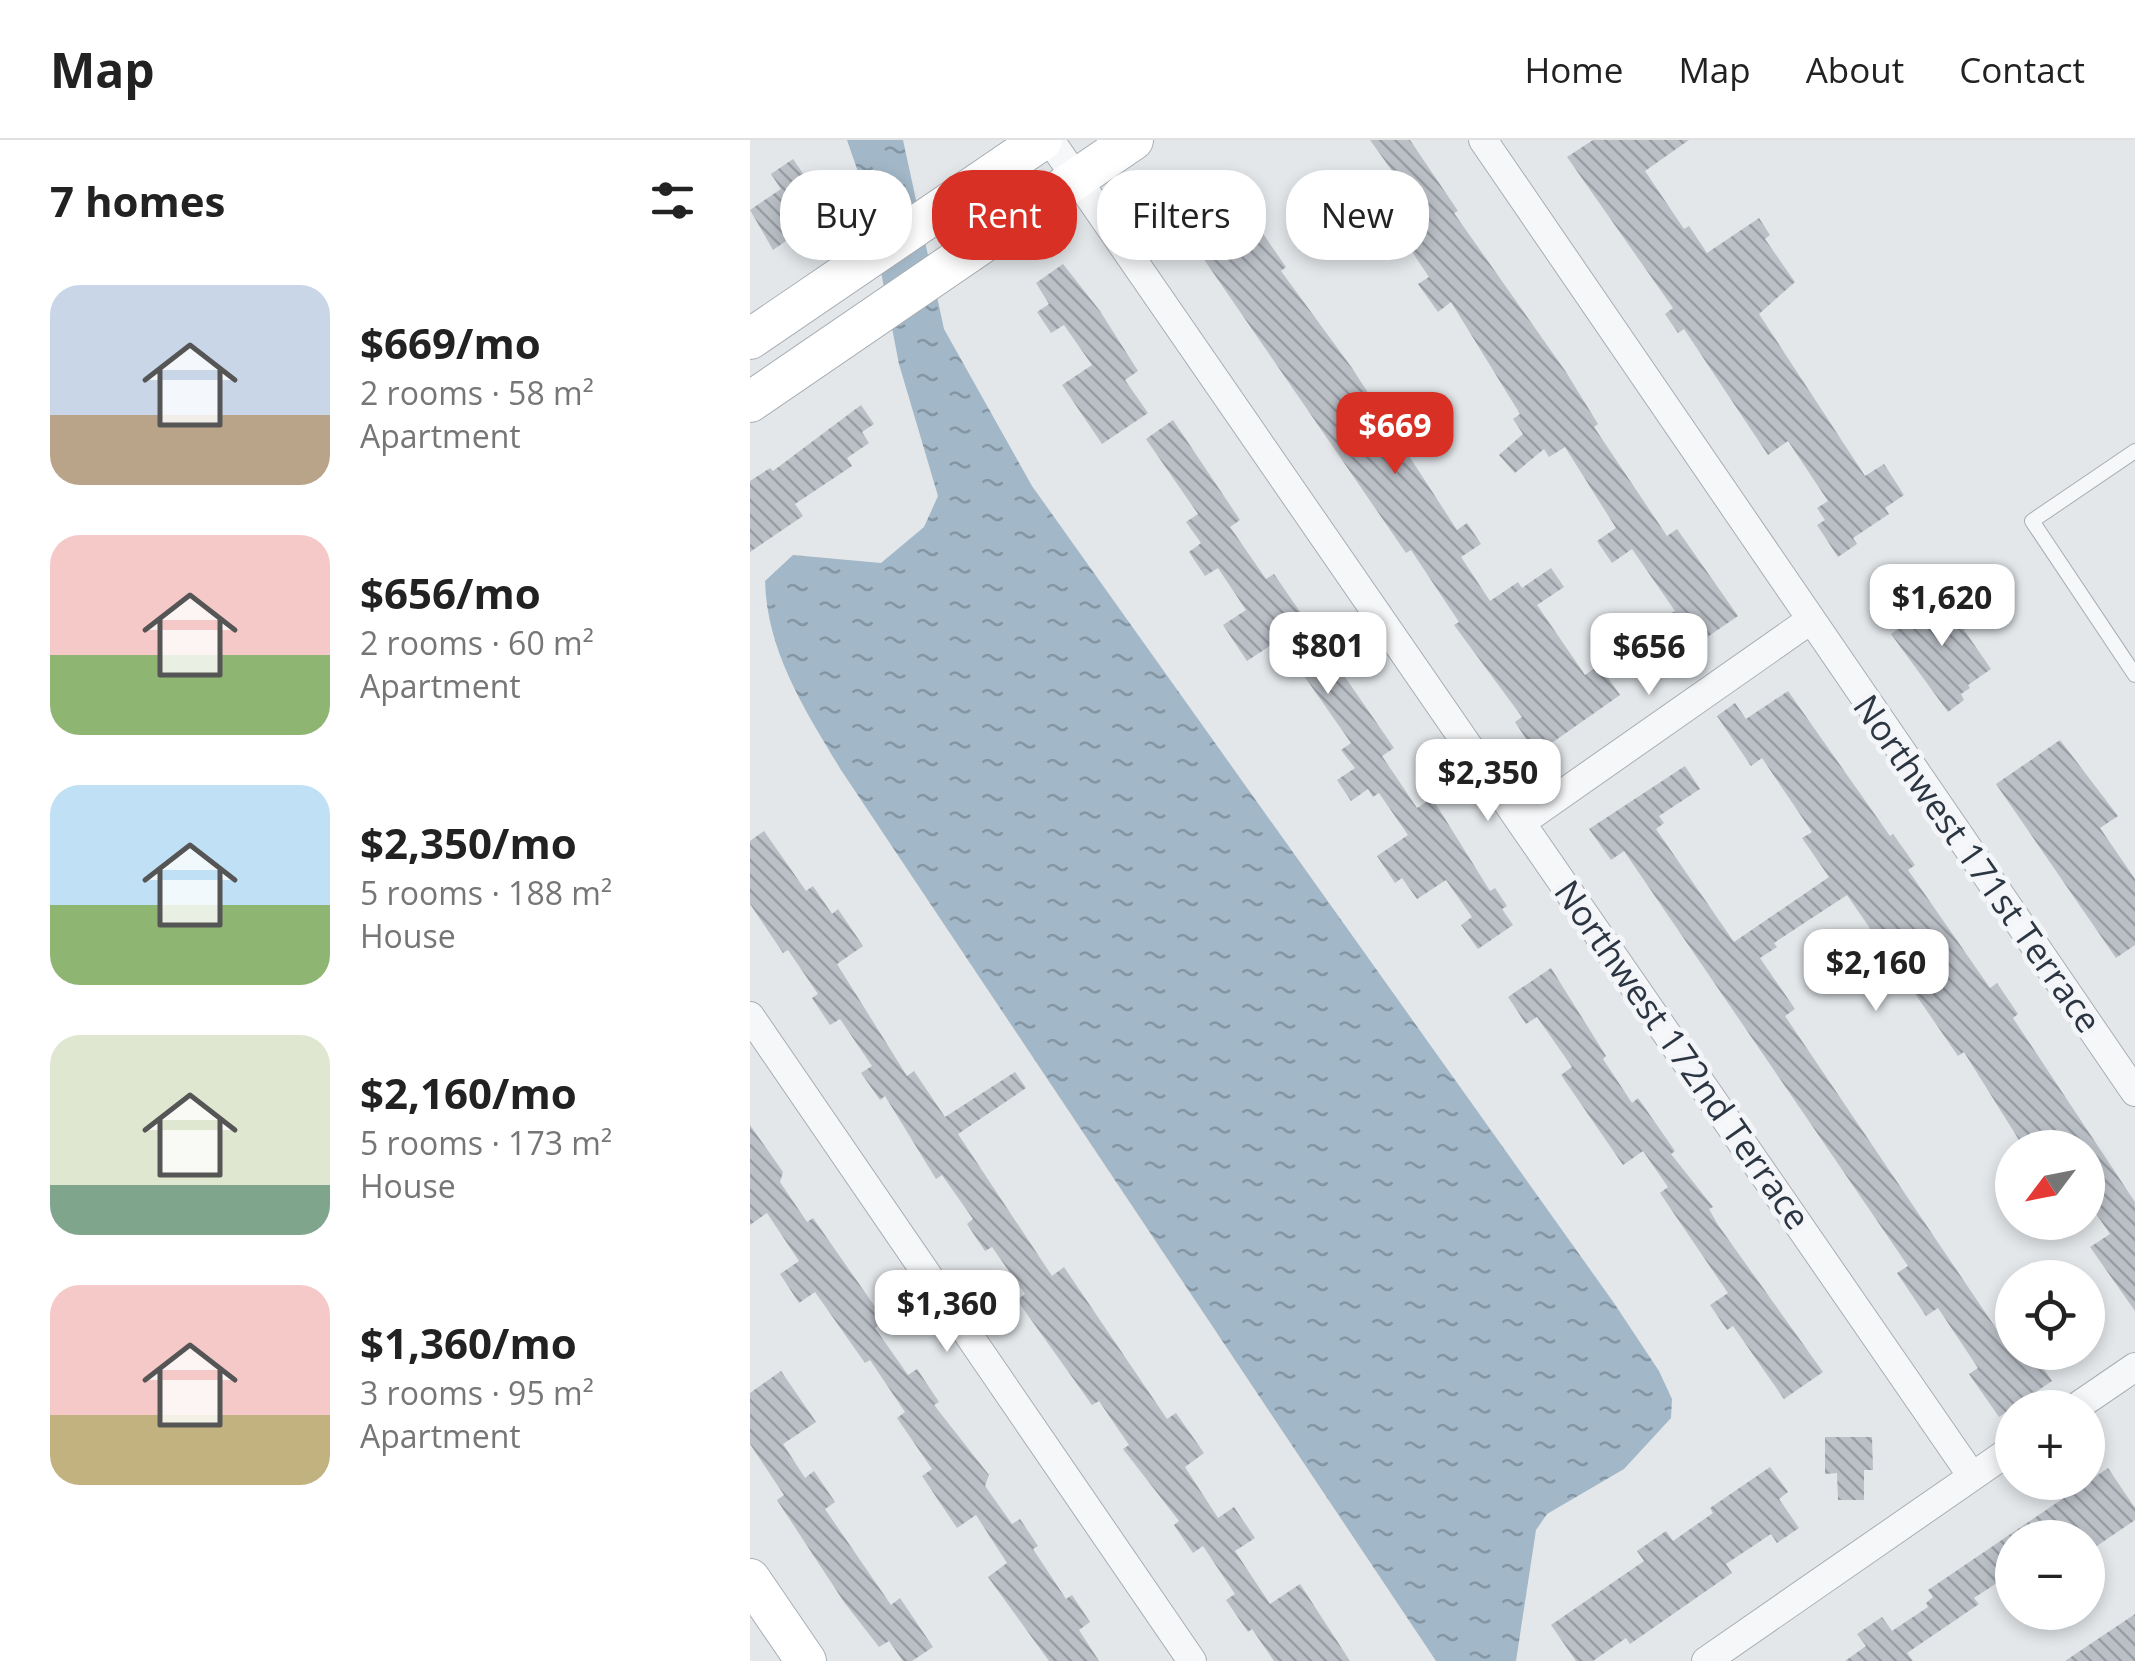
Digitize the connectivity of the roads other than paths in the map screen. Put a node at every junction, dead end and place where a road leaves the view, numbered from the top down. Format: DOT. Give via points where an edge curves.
graph roads {
  1 [pos="1046,140"];
  2 [pos="1133,140"];
  3 [pos="1482,140"];
  4 [pos="1078,178"];
  5 [pos="750,338"];
  6 [pos="750,402"];
  7 [pos="2135,451"];
  8 [pos="1809,621"];
  9 [pos="2135,675"];
  10 [pos="1522,822"];
  11 [pos="750,1016"];
  12 [pos="2135,1092"];
  13 [pos="2135,1367"];
  14 [pos="2101,1390"];
  15 [pos="1995,1460"];
  16 [pos="1972,1476"];
  17 [pos="750,1580"];
  18 [pos="806,1661"];
  19 [pos="1192,1661"];
  20 [pos="1706,1661"];
  1 -- 4 [label="street, Northwest 172nd Terrace"];
  1 -- 5 [label="main road"];
  2 -- 4 [label="main road"];
  3 -- 8 [label="street, Northwest 171st Terrace"];
  4 -- 6 [label="main road"];
  4 -- 10 [label="street, Northwest 172nd Terrace"];
  7 -- 9 [label="lane" via="2032,521"];
  8 -- 10 [label="street"];
  8 -- 12 [label="street, Northwest 171st Terrace"];
  10 -- 16 [label="street, Northwest 172nd Terrace"];
  11 -- 19 [label="street"];
  13 -- 14 [label="street"];
  15 -- 16 [label="street"];
  16 -- 20 [label="street"];
  17 -- 18 [label="main road"];
}
